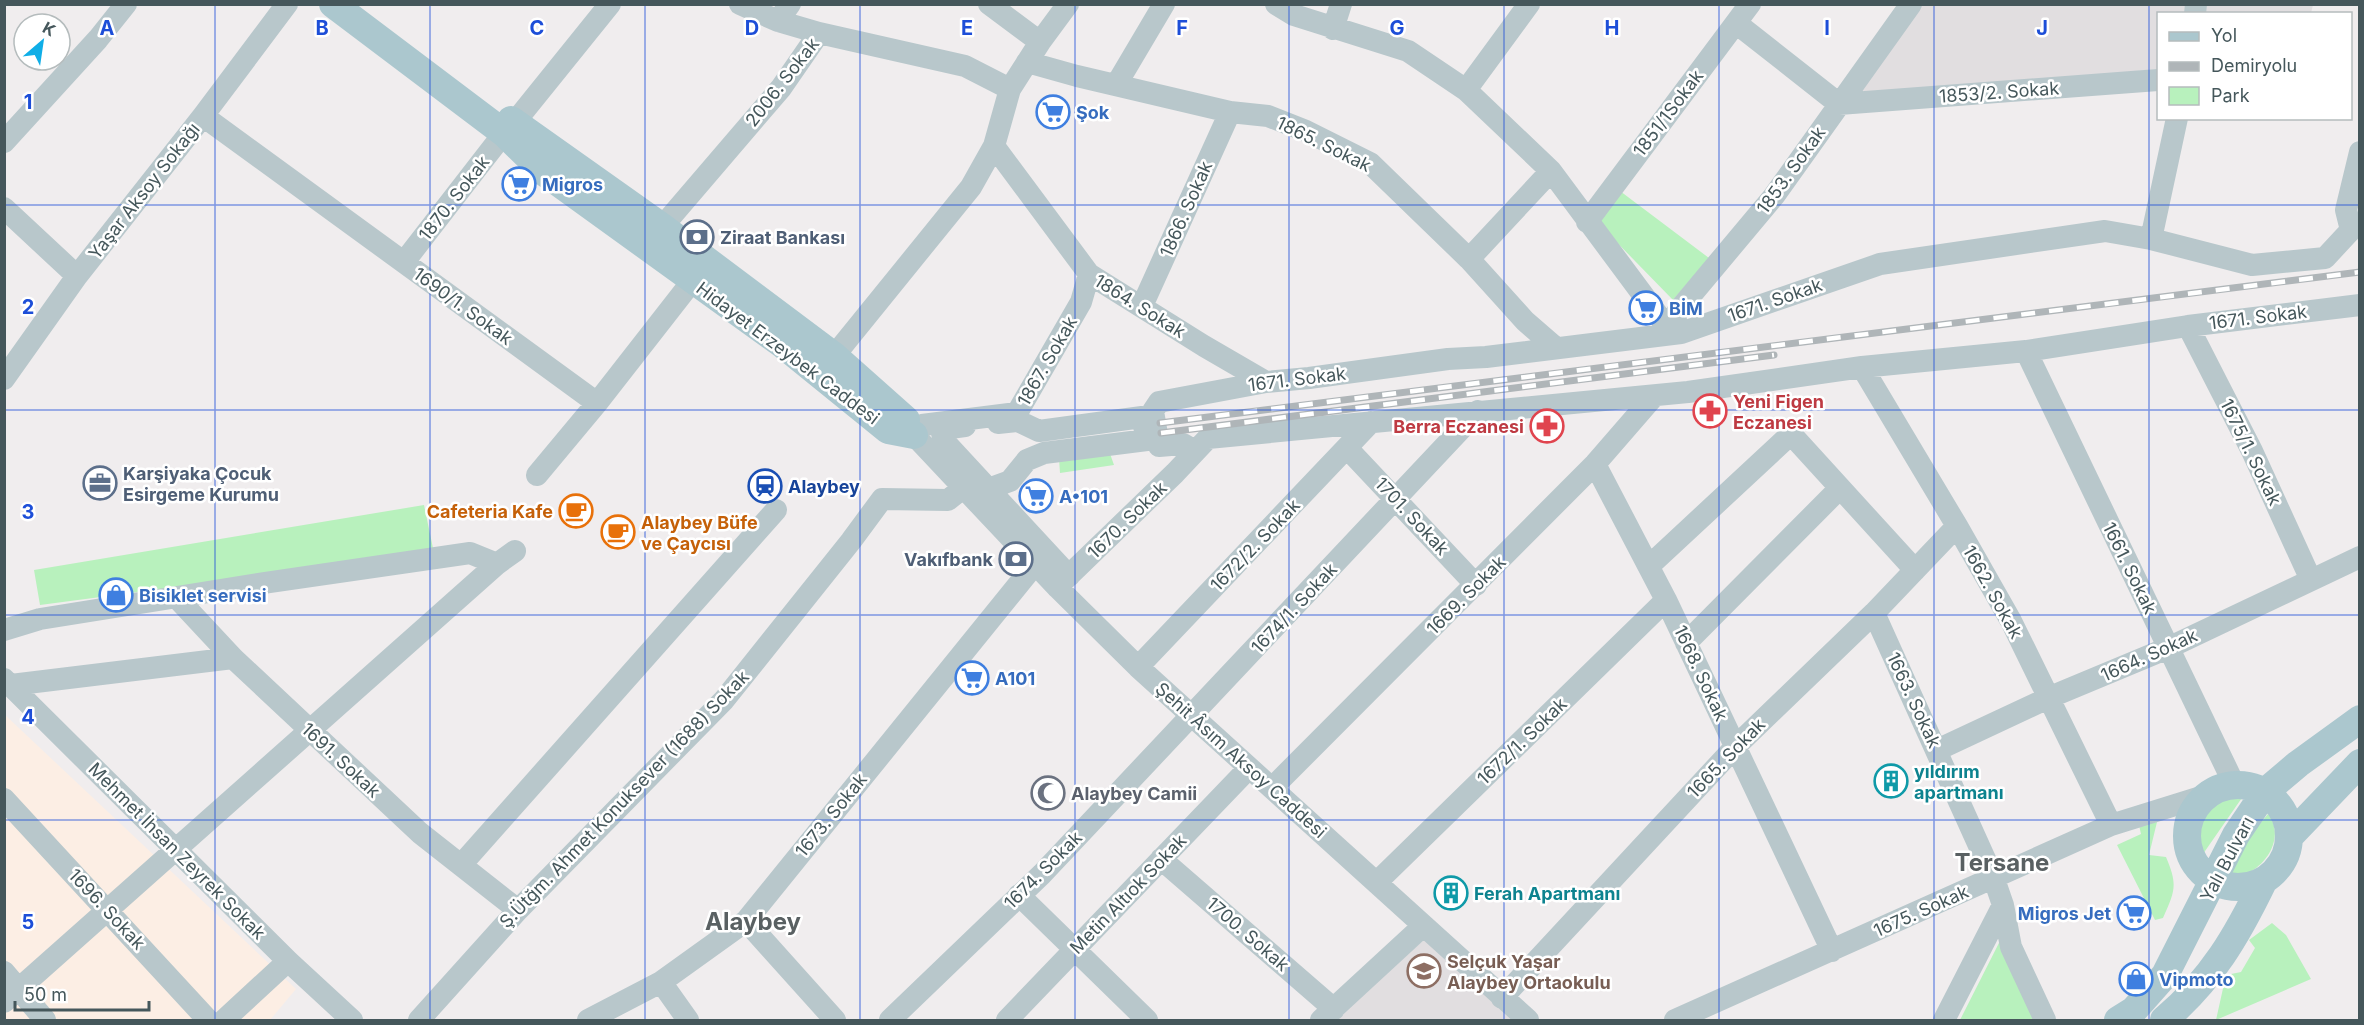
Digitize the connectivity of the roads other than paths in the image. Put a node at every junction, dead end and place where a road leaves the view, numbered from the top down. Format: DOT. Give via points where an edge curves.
graph roads {
  1 [pos="126,4"];
  2 [pos="286,4"];
  3 [pos="333,4"];
  4 [pos="354,4"];
  5 [pos="740,4"];
  6 [pos="989,4"];
  7 [pos="1068,4"];
  8 [pos="1164,4"];
  9 [pos="1276,4"];
  10 [pos="1341,4"];
  11 [pos="1529,4"];
  12 [pos="1750,4"];
  13 [pos="1911,4"];
  14 [pos="604,6"];
  15 [pos="784,13"];
  16 [pos="1736,23"];
  17 [pos="1333,29"];
  18 [pos="819,33"];
  19 [pos="1040,42"];
  20 [pos="1027,62"];
  21 [pos="2157,80"];
  22 [pos="1116,86"];
  23 [pos="1010,89"];
  24 [pos="1466,90"];
  25 [pos="1839,104"];
  26 [pos="1230,112"];
  27 [pos="203,116"];
  28 [pos="2177,120"];
  29 [pos="509,128"];
  30 [pos="4,141"];
  31 [pos="994,146"];
  32 [pos="2360,152"];
  33 [pos="1551,171"];
  34 [pos="4,208"];
  35 [pos="1587,222"];
  36 [pos="662,227"];
  37 [pos="2355,230"];
  38 [pos="2151,239"];
  39 [pos="1469,260"];
  40 [pos="404,262"];
  41 [pos="1089,274"];
  42 [pos="77,276"];
  43 [pos="693,280"];
  44 [pos="2360,305"];
  45 [pos="1142,306"];
  46 [pos="2188,326"];
  47 [pos="1672,334"];
  48 [pos="1555,347"];
  49 [pos="2026,351"];
  50 [pos="834,356"];
  51 [pos="1862,367"];
  52 [pos="4,379"];
  53 [pos="1266,382"];
  54 [pos="1654,396"];
  55 [pos="597,403"];
  56 [pos="1478,411"];
  57 [pos="1371,422"];
  58 [pos="914,435"];
  59 [pos="1347,448"];
  60 [pos="1196,451"];
  61 [pos="1595,464"];
  62 [pos="537,475"];
  63 [pos="963,488"];
  64 [pos="1840,488"];
  65 [pos="988,489"];
  66 [pos="1396,499"];
  67 [pos="776,510"];
  68 [pos="1957,526"];
  69 [pos="515,551"];
  70 [pos="2360,557"];
  71 [pos="497,564"];
  72 [pos="1035,564"];
  73 [pos="1649,566"];
  74 [pos="1915,570"];
  75 [pos="2311,580"];
  76 [pos="1063,582"];
  77 [pos="1476,585"];
  78 [pos="177,598"];
  79 [pos="1666,600"];
  80 [pos="1874,614"];
  81 [pos="4,630"];
  82 [pos="1686,643"];
  83 [pos="2168,648"];
  84 [pos="233,658"];
  85 [pos="1138,667"];
  86 [pos="8,682"];
  87 [pos="2048,698"];
  88 [pos="1192,716"];
  89 [pos="2360,719"];
  90 [pos="310,731"];
  91 [pos="1736,746"];
  92 [pos="1937,750"];
  93 [pos="2360,763"];
  94 [pos="1250,768"];
  95 [pos="2234,784"];
  96 [pos="1272,788"];
  97 [pos="2265,792"];
  98 [pos="2204,796"];
  99 [pos="4,800"];
  100 [pos="2111,825"];
  101 [pos="2289,837"];
  102 [pos="176,850"];
  103 [pos="1161,859"];
  104 [pos="461,865"];
  105 [pos="1994,879"];
  106 [pos="2264,880"];
  107 [pos="2213,881"];
  108 [pos="1377,882"];
  109 [pos="1019,895"];
  110 [pos="2003,905"];
  111 [pos="109,910"];
  112 [pos="518,910"];
  113 [pos="746,921"];
  114 [pos="1423,926"];
  115 [pos="1076,950"];
  116 [pos="1832,951"];
  117 [pos="288,961"];
  118 [pos="4,972"];
  119 [pos="661,982"];
  120 [pos="12,996"];
  121 [pos="1502,998"];
  122 [pos="1327,1015"];
  123 [pos="45,1020"];
  124 [pos="208,1020"];
  125 [pos="224,1020"];
  126 [pos="352,1020"];
  127 [pos="419,1020"];
  128 [pos="588,1020"];
  129 [pos="688,1020"];
  130 [pos="834,1020"];
  131 [pos="890,1020"];
  132 [pos="1007,1020"];
  133 [pos="1147,1020"];
  134 [pos="1528,1020"];
  135 [pos="1675,1020"];
  136 [pos="1944,1020"];
  137 [pos="2045,1020"];
  138 [pos="2118,1020"];
  139 [pos="2164,1020"];
  1 -- 30 [label="street"];
  2 -- 27 [label="street, Yaşar Aksoy Sokağı"];
  3 -- 29 [label="main road, Hidayet Erzeybek Caddesi"];
  4 -- 29 [label="main road, Hidayet Erzeybek Caddesi"];
  5 -- 15 [label="street"];
  6 -- 19 [label="street"];
  7 -- 19 [label="street"];
  8 -- 22 [label="street"];
  9 -- 17 [label="street"];
  10 -- 17 [label="street"];
  11 -- 24 [label="street"];
  12 -- 16 [label="street, 1851/1Sokak"];
  13 -- 25 [label="street, 1853. Sokak"];
  14 -- 29 [label="street, 1870. Sokak"];
  15 -- 18 [label="street"];
  16 -- 25 [label="street"];
  16 -- 35 [label="street, 1851/1Sokak"];
  17 -- 24 [label="street" via="1408,51"];
  18 -- 23 [label="street, 2006. Sokak" via="965,66"];
  18 -- 36 [label="street, 2006. Sokak" via="781,88"];
  19 -- 20 [label="street"];
  20 -- 22 [label="street, 1865. Sokak"];
  20 -- 23 [label="street"];
  21 -- 25 [label="street, 1853/2. Sokak"];
  22 -- 26 [label="street, 1865. Sokak"];
  23 -- 31 [label="street"];
  24 -- 33 [label="street"];
  25 -- 47 [label="street, 1853. Sokak" via="1774,196 1677,312"];
  26 -- 39 [label="street, 1865. Sokak" via="1268,116 1370,163"];
  26 -- 45 [label="street, 1866. Sokak"];
  27 -- 40 [label="street, 1690/1. Sokak"];
  27 -- 42 [label="street, Yaşar Aksoy Sokağı"];
  28 -- 38 [label="street"];
  29 -- 36 [label="main road, Hidayet Erzeybek Caddesi"];
  29 -- 40 [label="street, 1870. Sokak"];
  29 -- 43 [label="main road, Hidayet Erzeybek Caddesi" via="545,173"];
  31 -- 41 [label="street, 1864. Sokak"];
  31 -- 50 [label="street" via="971,187"];
  32 -- 37 [label="street" via="2346,210"];
  33 -- 35 [label="street"];
  33 -- 39 [label="street"];
  34 -- 42 [label="street"];
  35 -- 47 [label="street"];
  36 -- 50 [label="main road, Hidayet Erzeybek Caddesi"];
  37 -- 38 [label="street, 1671. Sokak" via="2325,258 2252,265"];
  38 -- 47 [label="street, 1671. Sokak" via="2105,231 1880,264"];
  39 -- 48 [label="street, 1865. Sokak" via="1525,321"];
  40 -- 55 [label="street, 1690/1. Sokak"];
  41 -- 45 [label="street, 1864. Sokak"];
  41 -- 58 [label="street, 1867. Sokak" via="1081,302 1017,413 922,425"];
  42 -- 52 [label="street, Yaşar Aksoy Sokağı"];
  43 -- 55 [label="street"];
  43 -- 58 [label="main road, Hidayet Erzeybek Caddesi" via="782,344 888,430"];
  44 -- 46 [label="street, 1671. Sokak"];
  45 -- 53 [label="street, 1864. Sokak"];
  46 -- 49 [label="street, 1671. Sokak"];
  46 -- 75 [label="street, 1675/1. Sokak" via="2252,451"];
  47 -- 48 [label="street, 1671. Sokak"];
  48 -- 53 [label="street, 1671. Sokak"];
  49 -- 51 [label="street, 1671. Sokak"];
  49 -- 83 [label="street, 1661. Sokak"];
  50 -- 58 [label="main road, Hidayet Erzeybek Caddesi" via="907,421"];
  51 -- 54 [label="street, 1671. Sokak"];
  51 -- 68 [label="street, 1662. Sokak"];
  53 -- 60 [label="street, 1671. Sokak" via="1159,402 1153,411 1159,446 1183,444"];
  54 -- 56 [label="street, 1671. Sokak"];
  54 -- 61 [label="street, 1669. Sokak"];
  55 -- 62 [label="street"];
  56 -- 57 [label="street, 1671. Sokak"];
  56 -- 66 [label="street, 1674/1. Sokak"];
  57 -- 59 [label="street, 1672/2. Sokak"];
  57 -- 60 [label="street, 1671. Sokak" via="1208,438"];
  58 -- 63 [label="street, Şehit Âsım Aksoy Caddesi"];
  59 -- 66 [label="street, 1701. Sokak"];
  59 -- 85 [label="street, 1672/2. Sokak"];
  60 -- 76 [label="street, 1670. Sokak"];
  61 -- 73 [label="street, 1668. Sokak"];
  61 -- 77 [label="street, 1669. Sokak"];
  63 -- 72 [label="street, Şehit Âsım Aksoy Caddesi"];
  63 -- 112 [label="street, Ş.Ütğm. Ahmet Konuksever (1688) Sokak" via="948,500 882,499 724,700"];
  64 -- 73 [label="street" via="1791,434"];
  64 -- 74 [label="street"];
  64 -- 82 [label="street"];
  65 -- 65 [label="street" via="944,441 942,433 950,428 1018,421 1039,431 1142,417 1147,440 1044,453 1027,460 1010,481"];
  65 -- 76 [label="street"];
  66 -- 77 [label="street, 1701. Sokak"];
  66 -- 88 [label="street, 1674/1. Sokak"];
  67 -- 104 [label="street"];
  68 -- 74 [label="street, 1665. Sokak"];
  68 -- 87 [label="street, 1662. Sokak" via="2011,621"];
  69 -- 71 [label="street"];
  70 -- 75 [label="street, 1664. Sokak"];
  71 -- 78 [label="street" via="470,553"];
  71 -- 90 [label="street"];
  72 -- 76 [label="street, Şehit Âsım Aksoy Caddesi"];
  72 -- 113 [label="street, 1673. Sokak"];
  73 -- 79 [label="street, 1668. Sokak"];
  74 -- 80 [label="street, 1665. Sokak"];
  75 -- 83 [label="street, 1664. Sokak"];
  76 -- 85 [label="street, Şehit Âsım Aksoy Caddesi"];
  77 -- 96 [label="street, 1669. Sokak"];
  78 -- 81 [label="street" via="40,619"];
  78 -- 84 [label="street, 1691. Sokak"];
  79 -- 82 [label="street, 1668. Sokak"];
  79 -- 108 [label="street, 1672/1. Sokak"];
  80 -- 91 [label="street, 1665. Sokak"];
  80 -- 92 [label="street, 1663. Sokak"];
  82 -- 91 [label="street, 1668. Sokak"];
  83 -- 87 [label="street, 1664. Sokak"];
  83 -- 95 [label="street, 1661. Sokak"];
  84 -- 86 [label="street"];
  84 -- 90 [label="street, 1691. Sokak"];
  85 -- 88 [label="street, Şehit Âsım Aksoy Caddesi"];
  86 -- 102 [label="street, Mehmet İhsan Zeyrek Sokak"];
  87 -- 92 [label="street, 1664. Sokak"];
  87 -- 100 [label="street, 1662. Sokak"];
  88 -- 94 [label="street, Şehit Âsım Aksoy Caddesi"];
  88 -- 109 [label="street, 1674. Sokak"];
  89 -- 97 [label="main road, Yalı Bulvarı"];
  90 -- 102 [label="street"];
  90 -- 104 [label="street, 1691. Sokak" via="420,833"];
  91 -- 116 [label="street, 1668. Sokak"];
  91 -- 121 [label="street, 1665. Sokak"];
  92 -- 105 [label="street, 1663. Sokak"];
  93 -- 101 [label="main road"];
  94 -- 96 [label="street, Şehit Âsım Aksoy Caddesi"];
  94 -- 103 [label="street, Metin Altıok Sokak"];
  95 -- 97 [label="main road"];
  95 -- 98 [label="main road"];
  96 -- 108 [label="street, Şehit Âsım Aksoy Caddesi"];
  97 -- 101 [label="main road" via="2287,820"];
  97 -- 107 [label="main road, Yalı Bulvarı" via="2236,835"];
  98 -- 100 [label="street, 1675. Sokak"];
  98 -- 107 [label="main road" via="2194,807 2186,836 2195,864"];
  99 -- 111 [label="street, 1696. Sokak"];
  100 -- 105 [label="street, 1675. Sokak"];
  101 -- 106 [label="main road" via="2281,864"];
  102 -- 111 [label="street"];
  102 -- 117 [label="street, Mehmet İhsan Zeyrek Sokak"];
  103 -- 115 [label="street, Metin Altıok Sokak"];
  103 -- 122 [label="street, 1700. Sokak"];
  104 -- 112 [label="street, 1691. Sokak"];
  105 -- 110 [label="street, 1663. Sokak"];
  105 -- 116 [label="street, 1675. Sokak"];
  106 -- 107 [label="main road" via="2230,887"];
  106 -- 139 [label="main road" via="2239,932 2216,966"];
  107 -- 138 [label="main road, Yalı Bulvarı" via="2165,975 2134,1010"];
  108 -- 114 [label="street, Şehit Âsım Aksoy Caddesi"];
  109 -- 115 [label="street"];
  109 -- 131 [label="street, 1674. Sokak"];
  110 -- 136 [label="street"];
  110 -- 137 [label="street, 1663. Sokak" via="2011,947"];
  111 -- 120 [label="street"];
  111 -- 124 [label="street, 1696. Sokak"];
  112 -- 127 [label="street, Ş.Ütğm. Ahmet Konuksever (1688) Sokak"];
  113 -- 119 [label="street, 1673. Sokak"];
  113 -- 130 [label="street"];
  114 -- 121 [label="street, Şehit Âsım Aksoy Caddesi"];
  114 -- 122 [label="street"];
  115 -- 132 [label="street, Metin Altıok Sokak"];
  115 -- 133 [label="street"];
  116 -- 135 [label="street, 1675. Sokak"];
  117 -- 125 [label="street"];
  117 -- 126 [label="street, Mehmet İhsan Zeyrek Sokak"];
  118 -- 120 [label="street"];
  119 -- 128 [label="street, 1673. Sokak"];
  119 -- 129 [label="street"];
  120 -- 123 [label="street"];
  121 -- 134 [label="street, Şehit Âsım Aksoy Caddesi"];
}
